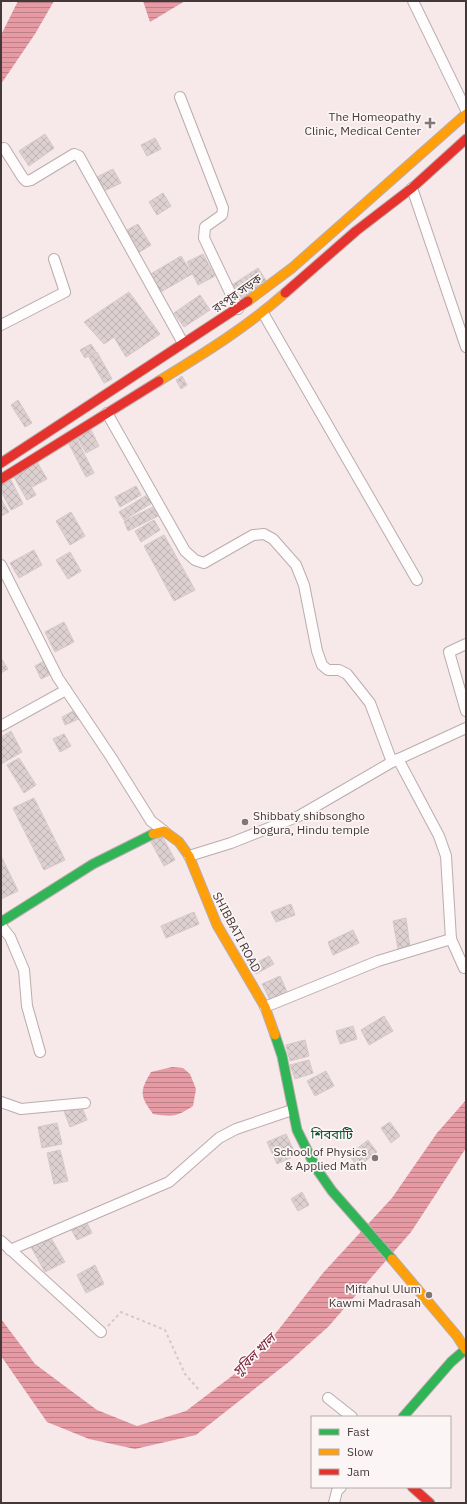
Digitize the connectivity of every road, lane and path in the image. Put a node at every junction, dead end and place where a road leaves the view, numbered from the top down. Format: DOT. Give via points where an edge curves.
graph roads {
  1 [pos="413,1"];
  2 [pos="180,97"];
  3 [pos="466,110"];
  4 [pos="466,114"];
  5 [pos="466,139"];
  6 [pos="4,148"];
  7 [pos="412,188"];
  8 [pos="54,259"];
  9 [pos="238,309"];
  10 [pos="264,313"];
  11 [pos="1,325"];
  12 [pos="183,343"];
  13 [pos="466,347"];
  14 [pos="107,412"];
  15 [pos="1,463"];
  16 [pos="1,479"];
  17 [pos="1,565"];
  18 [pos="417,580"];
  19 [pos="466,644"];
  20 [pos="66,690"];
  21 [pos="466,711"];
  22 [pos="1,726"];
  23 [pos="466,728"];
  24 [pos="395,761"];
  25 [pos="164,831"];
  26 [pos="189,856"];
  27 [pos="1,922"];
  28 [pos="1,926"];
  29 [pos="451,939"];
  30 [pos="464,968"];
  31 [pos="265,1007"];
  32 [pos="40,1052"];
  33 [pos="1,1102"];
  34 [pos="86,1103"];
  35 [pos="292,1110"];
  36 [pos="1,1241"];
  37 [pos="10,1250"];
  38 [pos="101,1332"];
  39 [pos="466,1349"];
  40 [pos="200,1391"];
  41 [pos="328,1398"];
  42 [pos="351,1416"];
  43 [pos="404,1416"];
  44 [pos="340,1488"];
  45 [pos="413,1488"];
  46 [pos="334,1503"];
  47 [pos="430,1503"];
  1 -- 3 [label="street"];
  2 -- 9 [label="street" via="223,208 222,215 205,227 204,238"];
  4 -- 9 [label="main road, রংপুর সড়ক" via="309,253"];
  5 -- 7 [label="main road"];
  6 -- 12 [label="street" via="26,181 74,154 80,156"];
  7 -- 10 [label="main road" via="356,231"];
  7 -- 13 [label="street"];
  8 -- 11 [label="street" via="65,292"];
  9 -- 12 [label="main road, রংপুর সড়ক"];
  10 -- 14 [label="main road"];
  10 -- 18 [label="street"];
  12 -- 15 [label="main road, রংপুর সড়ক"];
  14 -- 16 [label="main road"];
  14 -- 24 [label="street" via="186,551 195,560 204,562 253,535 264,534 273,539 296,565 304,585 322,665 328,670 339,670 347,674 370,703"];
  17 -- 20 [label="street"];
  19 -- 21 [label="street" via="449,652"];
  20 -- 22 [label="street"];
  20 -- 25 [label="street" via="151,821"];
  23 -- 24 [label="street"];
  24 -- 26 [label="street" via="299,816 231,843"];
  24 -- 29 [label="street" via="439,836 446,856"];
  25 -- 26 [label="main road, SHIBBATI ROAD" via="179,842"];
  25 -- 27 [label="main road" via="151,834 93,864"];
  26 -- 31 [label="main road, SHIBBATI ROAD" via="217,925"];
  28 -- 32 [label="street" via="10,937 24,970 27,1006"];
  29 -- 30 [label="street"];
  29 -- 31 [label="street" via="378,961"];
  31 -- 35 [label="main road, SHIBBATI ROAD" via="282,1056"];
  33 -- 34 [label="street" via="21,1109"];
  35 -- 37 [label="street" via="236,1129 219,1138 169,1182"];
  35 -- 39 [label="main road, SHIBBATI ROAD" via="297,1130 316,1168 332,1191"];
  36 -- 37 [label="street"];
  37 -- 38 [label="street"];
  38 -- 40 [label="path" via="121,1312 165,1330 185,1374"];
  39 -- 43 [label="main road" via="451,1362"];
  41 -- 42 [label="street"];
  44 -- 46 [label="street"];
  45 -- 47 [label="main road"];
}
